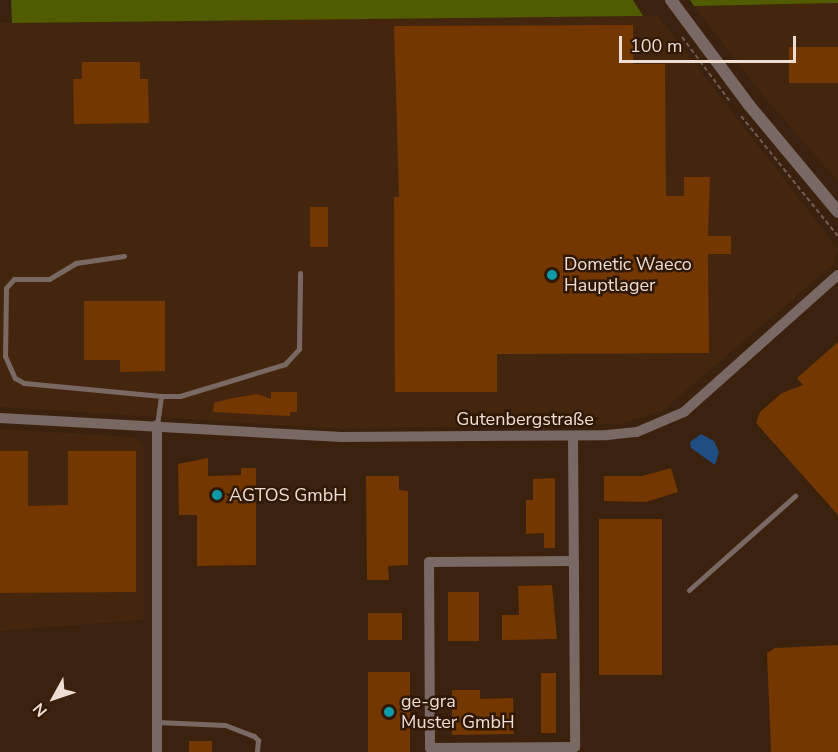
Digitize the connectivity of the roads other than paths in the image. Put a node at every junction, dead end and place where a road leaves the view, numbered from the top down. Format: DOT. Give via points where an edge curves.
graph roads {
  1 [pos="671,0"];
  2 [pos="838,212"];
  3 [pos="124,256"];
  4 [pos="300,273"];
  5 [pos="838,275"];
  6 [pos="161,396"];
  7 [pos="0,418"];
  8 [pos="157,425"];
  9 [pos="573,436"];
  10 [pos="795,496"];
  11 [pos="574,561"];
  12 [pos="689,590"];
  13 [pos="157,722"];
  14 [pos="157,752"];
  15 [pos="257,752"];
  1 -- 2 [label="street" via="763,123"];
  3 -- 6 [label="lane" via="76,263 49,279 14,279 6,288 5,356 15,378 24,383"];
  4 -- 6 [label="lane" via="298,349 285,364 180,396"];
  5 -- 9 [label="street, Gutenbergstraße" via="684,411 637,432"];
  6 -- 8 [label="lane"];
  7 -- 8 [label="street, Gutenbergstraße"];
  8 -- 9 [label="street, Gutenbergstraße" via="323,436"];
  8 -- 13 [label="street"];
  9 -- 11 [label="street"];
  10 -- 12 [label="lane"];
  11 -- 11 [label="street" via="575,747 430,748 429,562"];
  13 -- 14 [label="street"];
  13 -- 15 [label="lane" via="225,725 254,736 258,740"];
}
